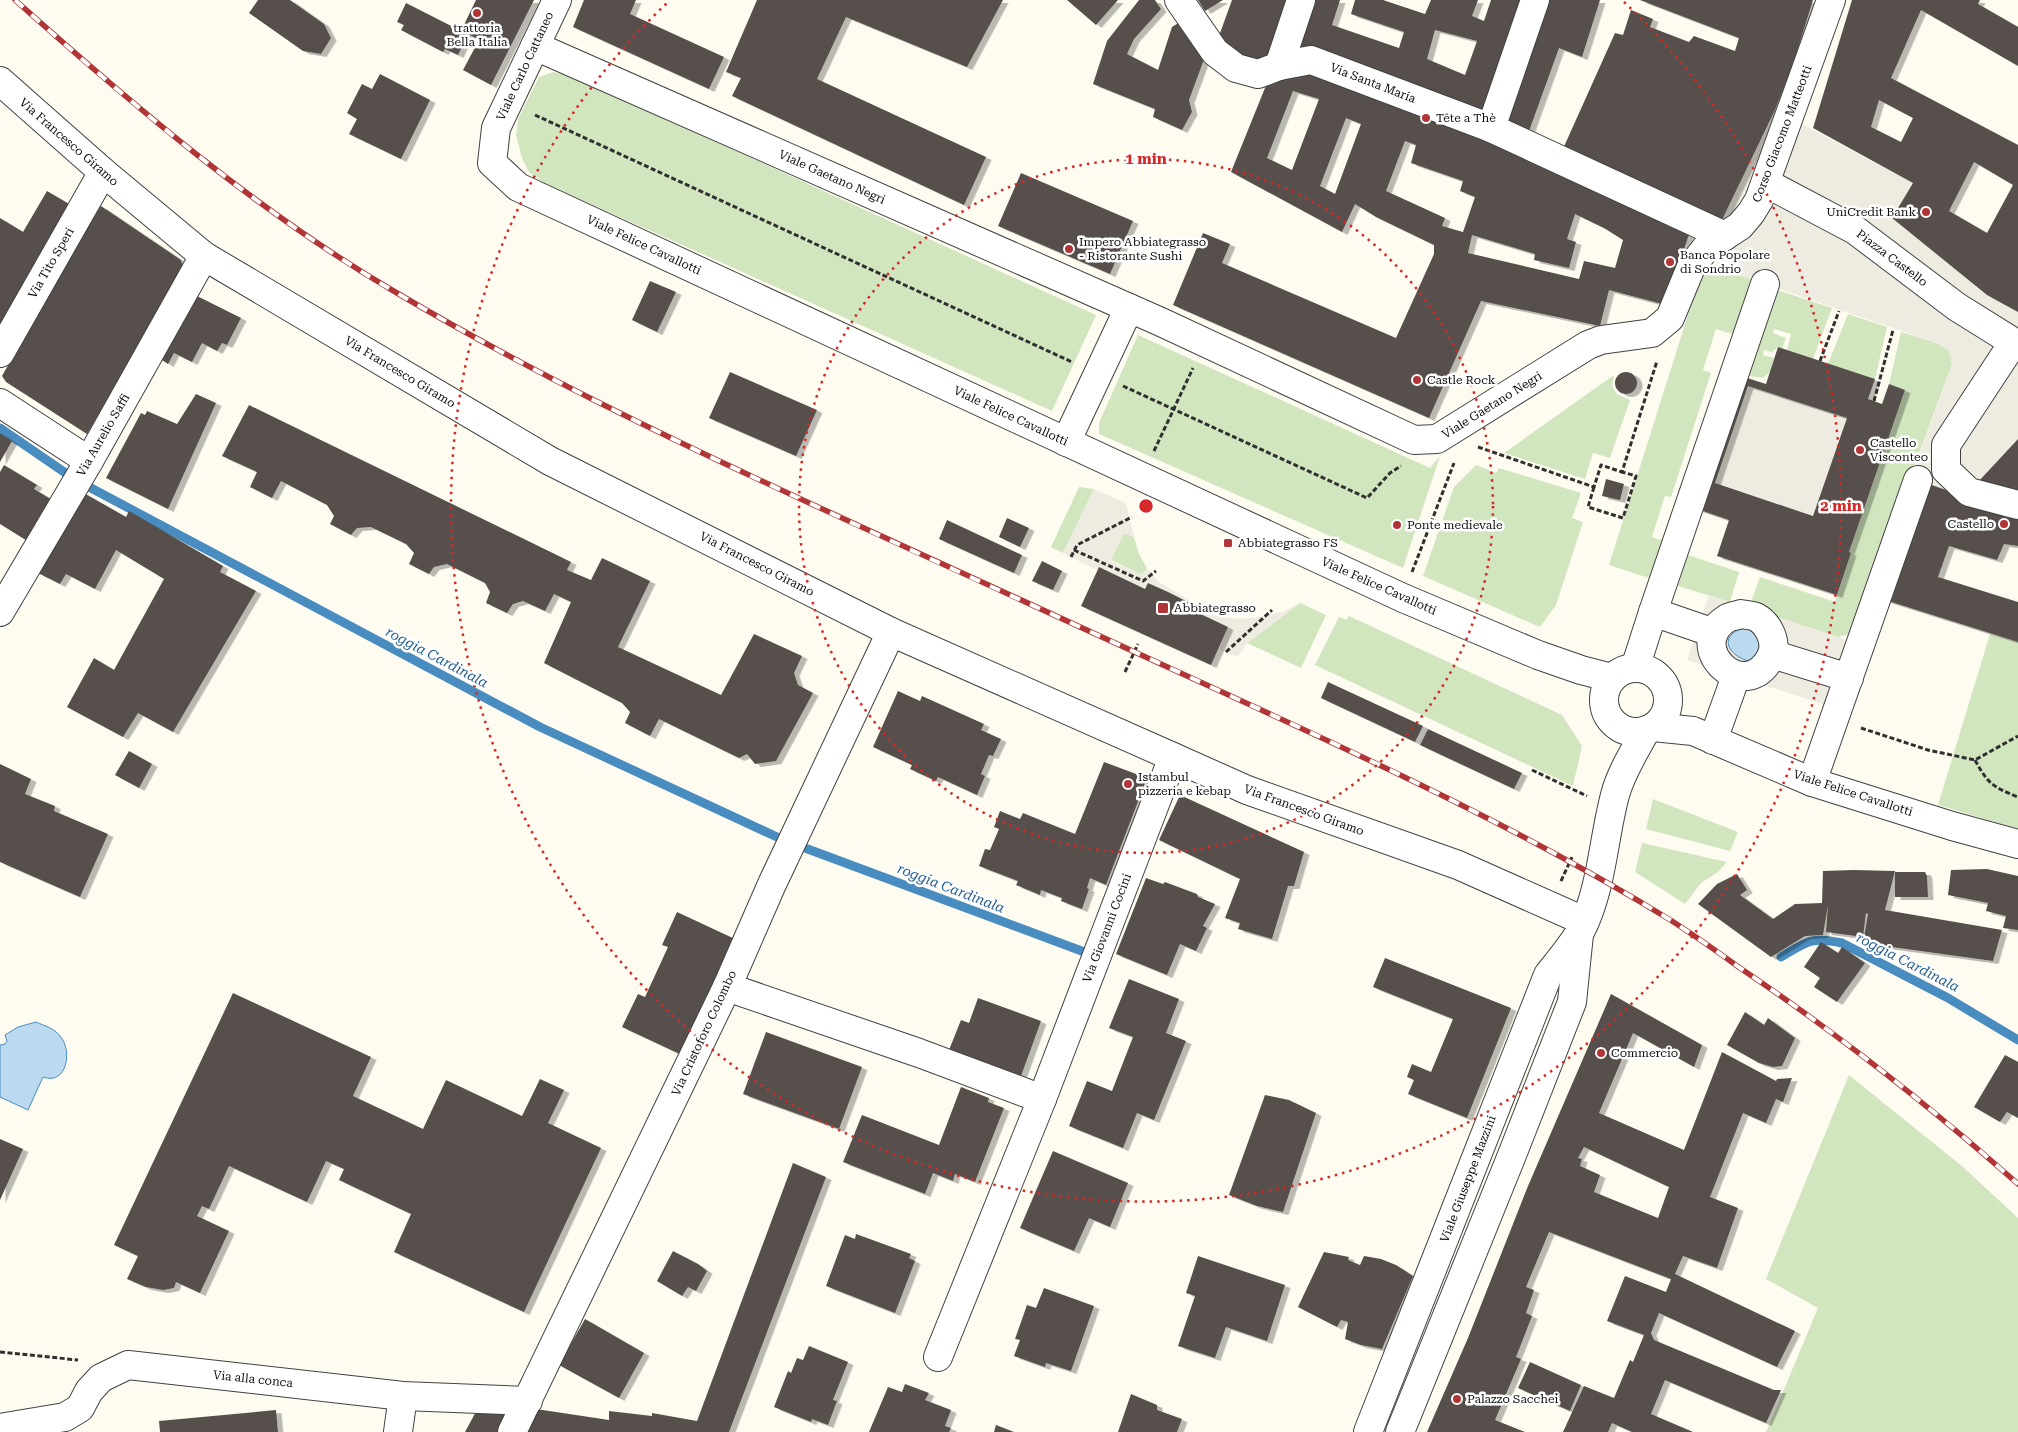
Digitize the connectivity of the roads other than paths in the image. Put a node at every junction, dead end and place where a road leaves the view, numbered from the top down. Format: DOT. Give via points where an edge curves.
graph roads {
  1 [pos="557,0"];
  2 [pos="1179,0"];
  3 [pos="1301,0"];
  4 [pos="1536,0"];
  5 [pos="1831,0"];
  6 [pos="535,46"];
  7 [pos="1279,66"];
  8 [pos="0,81"];
  9 [pos="1491,128"];
  10 [pos="492,163"];
  11 [pos="103,172"];
  12 [pos="1766,183"];
  13 [pos="1716,242"];
  14 [pos="204,256"];
  15 [pos="1765,284"];
  16 [pos="1129,308"];
  17 [pos="2016,344"];
  18 [pos="0,353"];
  19 [pos="0,403"];
  20 [pos="1066,442"];
  21 [pos="89,460"];
  22 [pos="1918,480"];
  23 [pos="2018,505"];
  24 [pos="0,612"];
  25 [pos="1653,612"];
  26 [pos="891,632"];
  27 [pos="1714,633"];
  28 [pos="1772,654"];
  29 [pos="1538,655"];
  30 [pos="1624,673"];
  31 [pos="1736,676"];
  32 [pos="1849,678"];
  33 [pos="1608,715"];
  34 [pos="1655,721"];
  35 [pos="1703,736"];
  36 [pos="1173,757"];
  37 [pos="1812,782"];
  38 [pos="1615,794"];
  39 [pos="2018,844"];
  40 [pos="1582,926"];
  41 [pos="727,987"];
  42 [pos="1042,1099"];
  43 [pos="938,1357"];
  44 [pos="403,1396"];
  45 [pos="528,1401"];
  46 [pos="0,1428"];
  47 [pos="398,1432"];
  48 [pos="512,1432"];
  49 [pos="1368,1432"];
  50 [pos="1400,1432"];
  1 -- 6 [label="street, Viale Carlo Cattaneo"];
  2 -- 7 [label="street, Via Santa Maria" via="1216,52 1236,68 1258,74"];
  3 -- 7 [label="street"];
  4 -- 9 [label="street"];
  5 -- 12 [label="street, Corso Giacomo Matteotti"];
  6 -- 10 [label="street, Viale Carlo Cattaneo" via="496,128"];
  6 -- 16 [label="street, Viale Gaetano Negri"];
  7 -- 9 [label="street, Via Santa Maria" via="1311,60"];
  8 -- 11 [label="street, Via Francesco Giramo"];
  9 -- 13 [label="street, Via Santa Maria"];
  10 -- 20 [label="street, Viale Felice Cavallotti" via="518,187"];
  11 -- 14 [label="street, Via Francesco Giramo"];
  11 -- 18 [label="street, Via Tito Speri"];
  12 -- 13 [label="street, Corso Giacomo Matteotti" via="1751,213 1740,226"];
  12 -- 17 [label="street, Piazza Castello" via="1855,230 1957,307"];
  13 -- 16 [label="street, Viale Gaetano Negri" via="1691,267 1670,318 1652,334 1601,340 1588,345 1437,439 1414,440"];
  14 -- 21 [label="street, Via Aurelio Saffi"];
  14 -- 26 [label="street, Via Francesco Giramo" via="550,460"];
  15 -- 25 [label="street"];
  16 -- 20 [label="street"];
  17 -- 23 [label="street, Piazza Castello" via="1946,445 1946,470 1969,492"];
  19 -- 21 [label="street"];
  20 -- 29 [label="street, Viale Felice Cavallotti" via="1403,598"];
  21 -- 24 [label="street, Via Aurelio Saffi"];
  22 -- 32 [label="street"];
  25 -- 27 [label="street"];
  25 -- 30 [label="street"];
  26 -- 36 [label="street, Via Francesco Giramo"];
  26 -- 41 [label="street, Via Cristoforo Colombo"];
  27 -- 28 [label="street" via="1726,619 1741,614 1756,617 1766,625 1773,638"];
  27 -- 31 [label="street" via="1713,655 1721,667"];
  28 -- 31 [label="street" via="1765,666 1754,674"];
  28 -- 32 [label="street"];
  29 -- 30 [label="street, Viale Felice Cavallotti" via="1581,670"];
  29 -- 33 [label="street, Viale Felice Cavallotti" via="1586,690"];
  30 -- 33 [label="street" via="1605,690"];
  30 -- 34 [label="street" via="1646,670 1660,679 1666,689"];
  31 -- 35 [label="street"];
  32 -- 37 [label="street"];
  33 -- 34 [label="street" via="1629,732"];
  33 -- 38 [label="street, Viale Giuseppe Mazzini"];
  34 -- 35 [label="street, Viale Felice Cavallotti"];
  34 -- 38 [label="street, Viale Giuseppe Mazzini" via="1630,759"];
  35 -- 37 [label="street, Viale Felice Cavallotti"];
  36 -- 40 [label="street, Via Francesco Giramo" via="1247,790 1458,865"];
  36 -- 42 [label="street, Via Giovanni Cocini"];
  37 -- 39 [label="street, Viale Felice Cavallotti"];
  38 -- 40 [label="street, Viale Giuseppe Mazzini" via="1595,892"];
  40 -- 49 [label="street, Viale Giuseppe Mazzini" via="1548,975"];
  40 -- 50 [label="street, Viale Giuseppe Mazzini" via="1572,1002"];
  41 -- 42 [label="street"];
  41 -- 45 [label="street, Via Cristoforo Colombo"];
  42 -- 43 [label="street, Via Giovanni Cocini"];
  44 -- 45 [label="street, Via alla conca"];
  44 -- 46 [label="street, Via alla conca" via="128,1365 100,1378 80,1408 65,1417"];
  44 -- 47 [label="street"];
  45 -- 48 [label="street, Via Cristoforo Colombo"];
}
